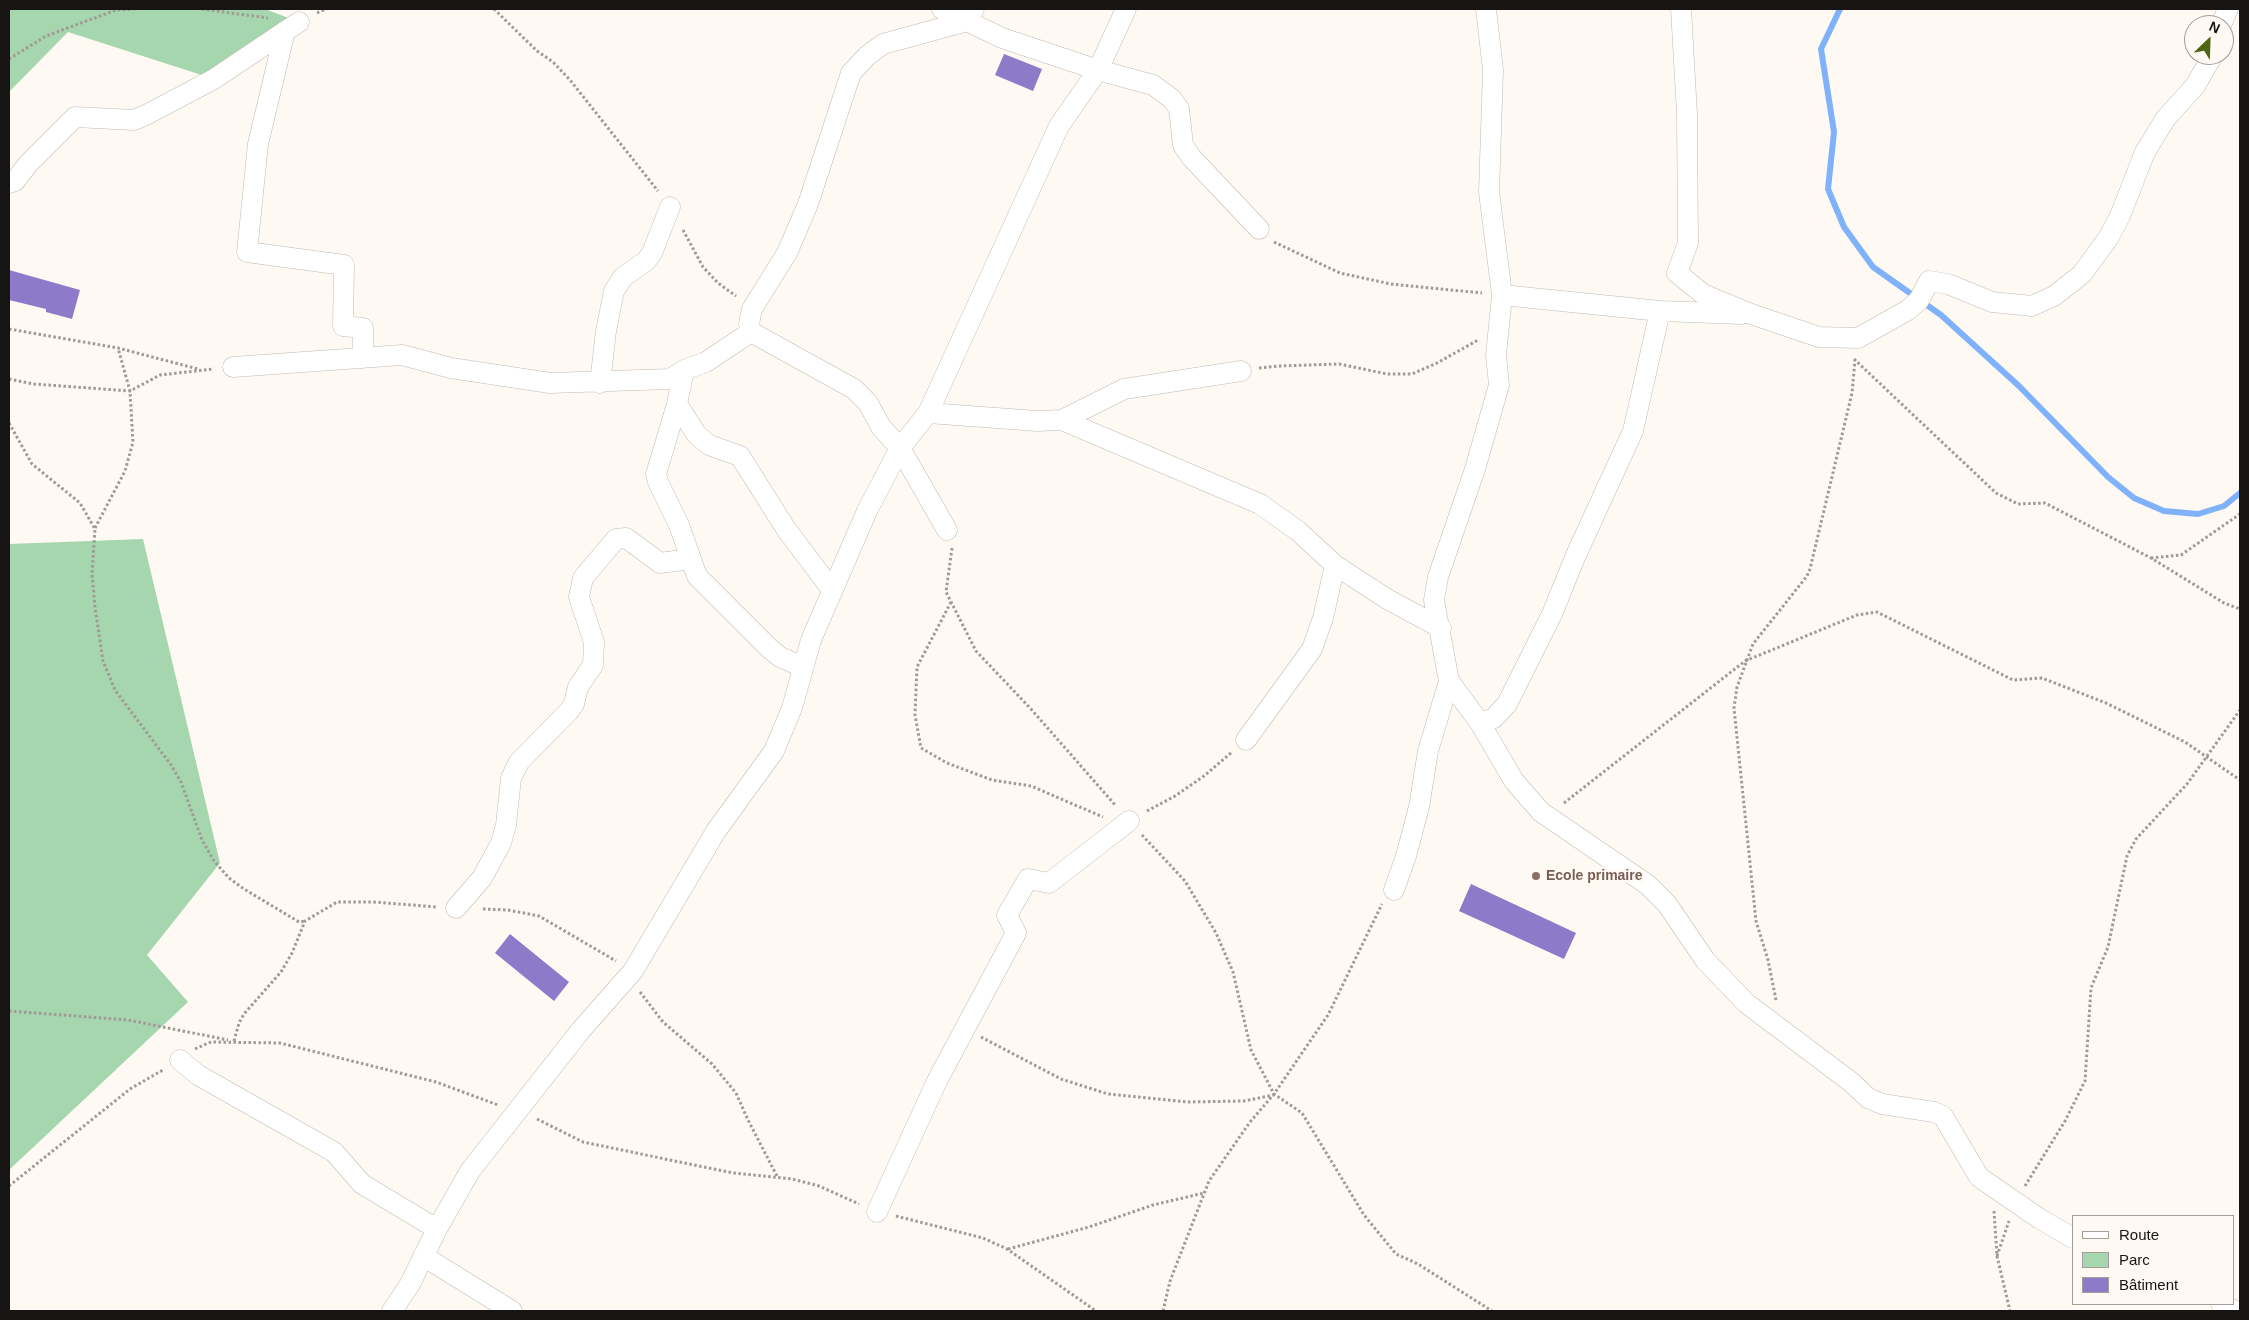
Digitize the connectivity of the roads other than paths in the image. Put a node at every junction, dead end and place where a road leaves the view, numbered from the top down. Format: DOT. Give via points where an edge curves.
graph roads {
  1 [pos="942,9"];
  2 [pos="1126,9"];
  3 [pos="1486,9"];
  4 [pos="1682,9"];
  5 [pos="971,15"];
  6 [pos="2208,65"];
  7 [pos="1098,70"];
  8 [pos="9,183"];
  9 [pos="670,206"];
  10 [pos="1258,229"];
  11 [pos="1502,295"];
  12 [pos="1660,311"];
  13 [pos="1751,314"];
  14 [pos="751,332"];
  15 [pos="363,358"];
  16 [pos="233,367"];
  17 [pos="684,370"];
  18 [pos="1242,371"];
  19 [pos="600,383"];
  20 [pos="677,404"];
  21 [pos="928,414"];
  22 [pos="1062,420"];
  23 [pos="900,448"];
  24 [pos="947,530"];
  25 [pos="690,559"];
  26 [pos="1335,565"];
  27 [pos="832,590"];
  28 [pos="1441,628"];
  29 [pos="802,667"];
  30 [pos="1450,681"];
  31 [pos="1480,723"];
  32 [pos="1246,740"];
  33 [pos="1129,820"];
  34 [pos="1394,890"];
  35 [pos="456,908"];
  36 [pos="180,1060"];
  37 [pos="877,1212"];
  38 [pos="437,1229"];
  39 [pos="2072,1237"];
  40 [pos="423,1256"];
  41 [pos="2224,1305"];
  42 [pos="392,1311"];
  43 [pos="512,1311"];
  44 [pos="2236,1311"];
  1 -- 5 [label="street"];
  2 -- 7 [label="street"];
  3 -- 11 [label="street" via="1493,70 1489,192"];
  4 -- 13 [label="street" via="1688,114 1688,243 1677,272 1703,294"];
  5 -- 7 [label="street" via="1002,38"];
  5 -- 14 [label="street" via="882,44 851,73 808,204 787,253 752,309"];
  6 -- 13 [label="street" via="2196,86 2166,118 2145,152 2109,237 2082,274 2054,296 2032,306 1992,302 1948,284 1929,281 1919,300 1908,310 1858,338 1819,336"];
  7 -- 10 [label="street" via="1153,85 1172,99 1179,109 1183,145"];
  7 -- 21 [label="street" via="1059,126"];
  8 -- 15 [label="street" via="15,181 75,117 134,120 214,79 292,27 258,144 247,252 344,265 344,326 364,328"];
  9 -- 19 [label="street" via="652,253 623,277 614,291"];
  11 -- 12 [label="street"];
  11 -- 28 [label="street" via="1496,355 1499,385 1476,469 1438,577 1434,600"];
  12 -- 13 [label="street"];
  12 -- 31 [label="street" via="1630,440 1552,614 1507,704 1494,718"];
  14 -- 17 [label="street" via="706,362"];
  14 -- 23 [label="street" via="854,390 868,403 881,427"];
  15 -- 16 [label="street"];
  15 -- 19 [label="street" via="402,355 451,368 550,383"];
  17 -- 19 [label="street" via="670,378"];
  17 -- 20 [label="street"];
  18 -- 22 [label="street" via="1124,389"];
  20 -- 25 [label="street" via="656,474"];
  20 -- 27 [label="street" via="697,435 709,445 740,456 786,529"];
  21 -- 22 [label="street"];
  21 -- 23 [label="street"];
  22 -- 26 [label="street" via="1260,504 1298,531"];
  23 -- 24 [label="street"];
  23 -- 27 [label="street" via="867,511"];
  25 -- 29 [label="street" via="697,576 758,638 780,657"];
  25 -- 35 [label="street" via="660,563 626,538 621,538 583,578 579,597 594,642 593,665 578,687 569,711 519,762 510,778 501,843 482,878"];
  26 -- 28 [label="street" via="1387,599"];
  26 -- 32 [label="street" via="1323,618 1312,648"];
  27 -- 29 [label="street"];
  28 -- 30 [label="street"];
  29 -- 38 [label="street" via="792,708 774,751 716,830 633,971 581,1030 470,1171"];
  30 -- 31 [label="street"];
  30 -- 34 [label="street" via="1428,751 1417,815"];
  31 -- 39 [label="street" via="1514,781 1541,812 1648,885 1667,904 1705,960 1761,1016 1786,1032 1868,1098 1882,1104 1943,1116 1979,1178"];
  33 -- 37 [label="street" via="1049,883 1028,879 1007,915 1016,933 937,1081"];
  36 -- 38 [label="street" via="198,1075 334,1152 362,1184"];
  38 -- 40 [label="street"];
  40 -- 42 [label="street"];
  40 -- 43 [label="street"];
  41 -- 44 [label="street"];
}
